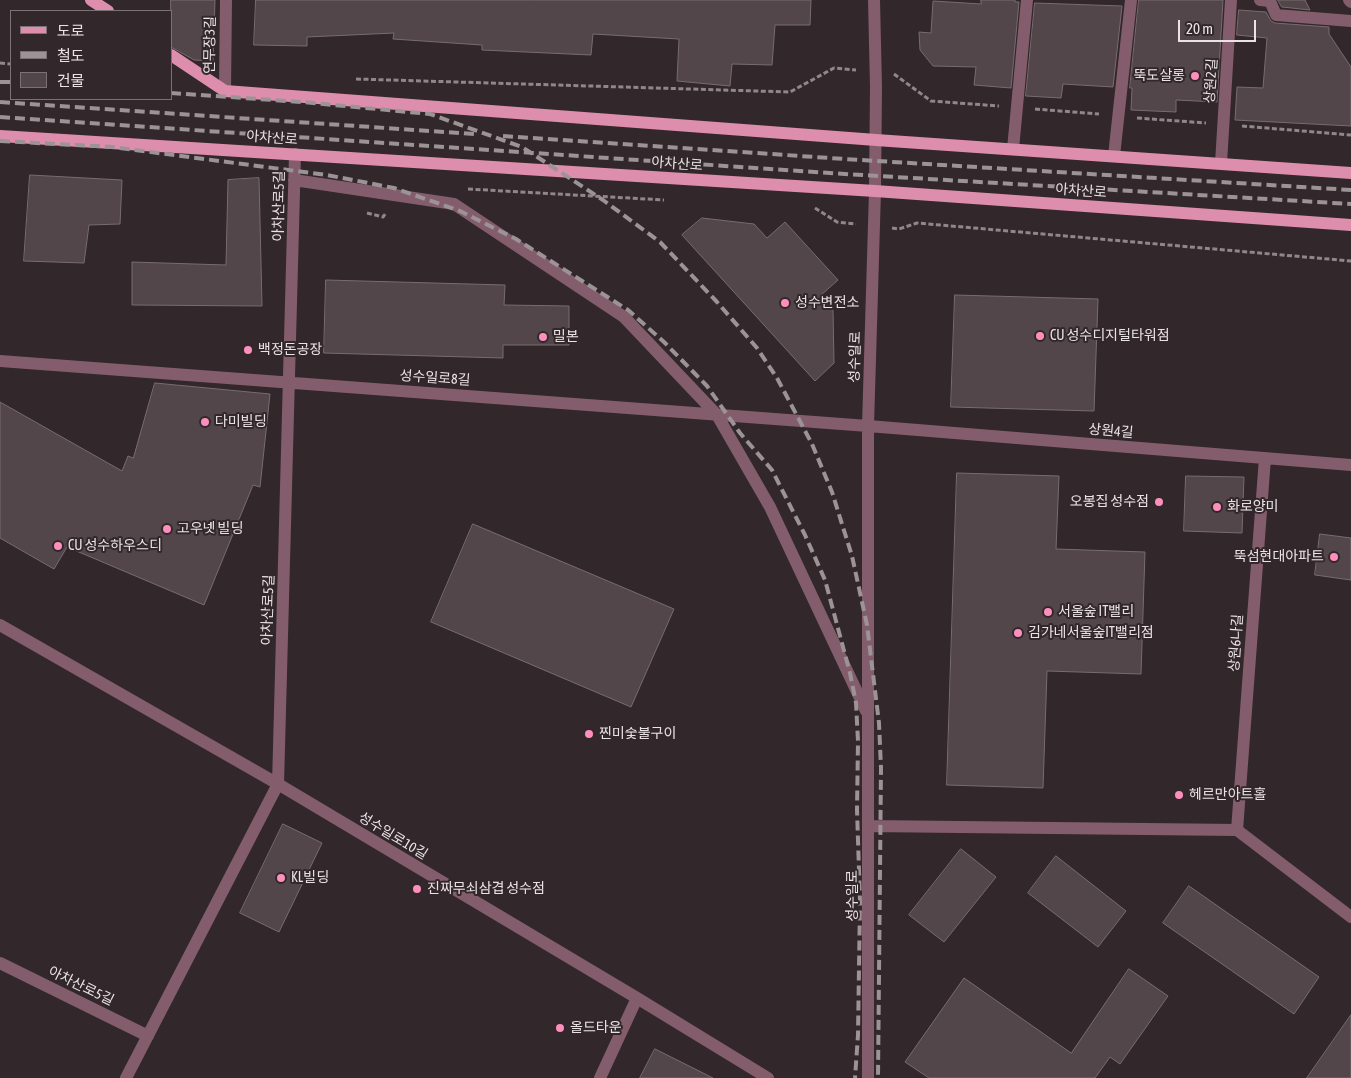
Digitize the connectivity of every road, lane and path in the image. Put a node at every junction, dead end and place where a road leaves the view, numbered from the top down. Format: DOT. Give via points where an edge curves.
graph roads {
  1 [pos="91,0"];
  2 [pos="226,0"];
  3 [pos="874,0"];
  4 [pos="1027,0"];
  5 [pos="1131,0"];
  6 [pos="1231,0"];
  7 [pos="1260,0"];
  8 [pos="106,10"];
  9 [pos="1351,21"];
  10 [pos="172,56"];
  11 [pos="876,72"];
  12 [pos="354,79"];
  13 [pos="225,91"];
  14 [pos="1017,108"];
  15 [pos="1118,116"];
  16 [pos="1223,125"];
  17 [pos="1351,135"];
  18 [pos="0,136"];
  19 [pos="876,140"];
  20 [pos="1013,149"];
  21 [pos="294,154"];
  22 [pos="1114,156"];
  23 [pos="1220,163"];
  24 [pos="1351,173"];
  25 [pos="294,180"];
  26 [pos="461,189"];
  27 [pos="875,191"];
  28 [pos="402,196"];
  29 [pos="668,200"];
  30 [pos="807,207"];
  31 [pos="365,212"];
  32 [pos="1351,225"];
  33 [pos="874,226"];
  34 [pos="1351,261"];
  35 [pos="0,361"];
  36 [pos="289,382"];
  37 [pos="717,415"];
  38 [pos="868,426"];
  39 [pos="1264,458"];
  40 [pos="1351,465"];
  41 [pos="0,625"];
  42 [pos="868,714"];
  43 [pos="278,784"];
  44 [pos="868,826"];
  45 [pos="1237,830"];
  46 [pos="1351,916"];
  47 [pos="0,963"];
  48 [pos="637,998"];
  49 [pos="148,1036"];
  50 [pos="126,1078"];
  51 [pos="600,1078"];
  52 [pos="768,1078"];
  53 [pos="868,1078"];
  1 -- 8 [label="main road"];
  2 -- 13 [label="street, 연무장3길"];
  3 -- 11 [label="street, 성수일로"];
  4 -- 14 [label="street"];
  5 -- 15 [label="street"];
  6 -- 16 [label="street, 상원2길"];
  7 -- 9 [label="street" via="1270,1 1276,15"];
  10 -- 13 [label="main road"];
  11 -- 12 [label="path" via="834,68 790,92"];
  11 -- 14 [label="path" via="895,74 931,100"];
  11 -- 19 [label="street, 성수일로"];
  13 -- 19 [label="main road"];
  14 -- 15 [label="path"];
  14 -- 20 [label="street"];
  15 -- 16 [label="path"];
  15 -- 22 [label="street"];
  16 -- 17 [label="path"];
  16 -- 23 [label="street, 상원2길"];
  18 -- 21 [label="main road, 아차산로"];
  19 -- 20 [label="main road"];
  19 -- 27 [label="street, 성수일로"];
  20 -- 22 [label="main road"];
  21 -- 25 [label="street, 아차산로5길"];
  21 -- 27 [label="main road, 아차산로"];
  22 -- 23 [label="main road"];
  23 -- 24 [label="main road"];
  25 -- 28 [label="street"];
  25 -- 36 [label="street, 아차산로5길"];
  26 -- 29 [label="path"];
  27 -- 32 [label="main road, 아차산로"];
  27 -- 33 [label="street, 성수일로"];
  28 -- 31 [label="path" via="383,217"];
  28 -- 37 [label="street" via="454,204 624,317"];
  30 -- 33 [label="path" via="816,208 837,222"];
  33 -- 34 [label="path" via="899,229 918,223"];
  33 -- 38 [label="street, 성수일로"];
  35 -- 36 [label="street, 성수일로8길"];
  36 -- 37 [label="street, 성수일로8길"];
  36 -- 43 [label="street, 아차산로5길"];
  37 -- 38 [label="street, 성수일로8길"];
  37 -- 42 [label="street, 성수일로" via="770,507"];
  38 -- 39 [label="street, 상원4길"];
  38 -- 42 [label="street, 성수일로"];
  39 -- 40 [label="street, 상원4길"];
  39 -- 45 [label="street, 상원6나길"];
  41 -- 43 [label="street, 성수일로10길"];
  42 -- 44 [label="street, 성수일로"];
  43 -- 48 [label="street, 성수일로10길"];
  43 -- 49 [label="street, 아차산로5길"];
  44 -- 45 [label="street"];
  44 -- 53 [label="street, 성수일로"];
  45 -- 46 [label="street"];
  47 -- 49 [label="street, 아차산로5길"];
  48 -- 51 [label="street"];
  48 -- 52 [label="street, 성수일로10길"];
  49 -- 50 [label="street, 아차산로5길"];
}
